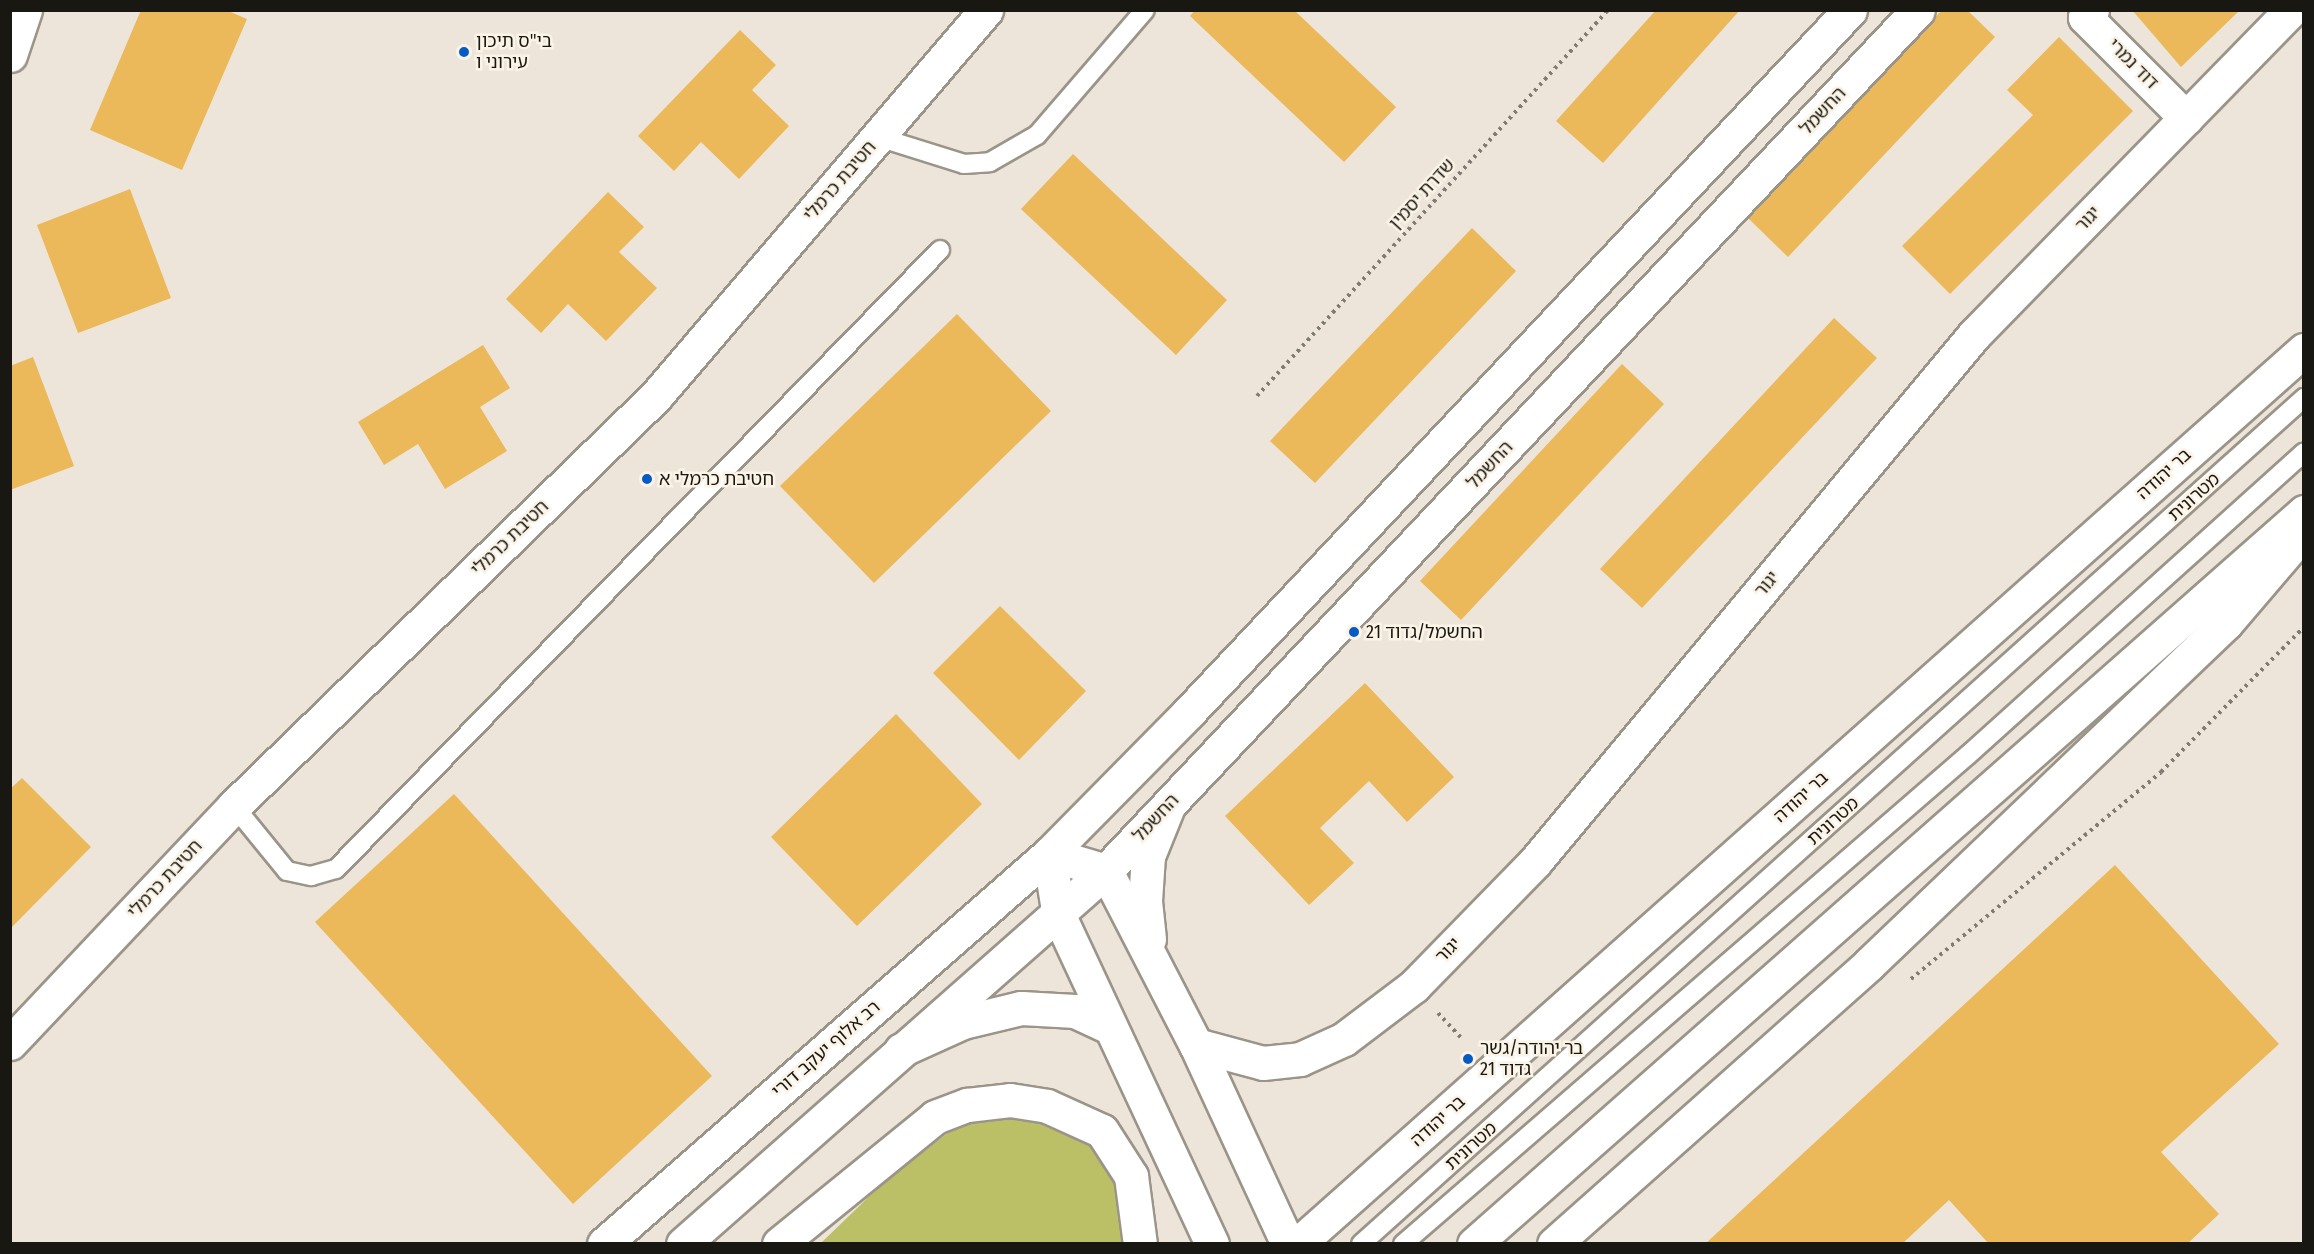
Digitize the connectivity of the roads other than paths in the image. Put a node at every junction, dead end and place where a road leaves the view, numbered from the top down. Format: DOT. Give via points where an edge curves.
graph roads {
  1 [pos="25,10"];
  2 [pos="986,10"];
  3 [pos="1144,10"];
  4 [pos="1850,10"];
  5 [pos="1918,10"];
  6 [pos="2092,10"];
  7 [pos="2291,10"];
  8 [pos="10,54"];
  9 [pos="2186,118"];
  10 [pos="878,137"];
  11 [pos="940,250"];
  12 [pos="2304,350"];
  13 [pos="2304,398"];
  14 [pos="2304,452"];
  15 [pos="2304,512"];
  16 [pos="2304,532"];
  17 [pos="1169,804"];
  18 [pos="234,806"];
  19 [pos="1048,854"];
  20 [pos="1106,871"];
  21 [pos="1059,916"];
  22 [pos="1151,956"];
  23 [pos="1107,1026"];
  24 [pos="10,1043"];
  25 [pos="1196,1046"];
  26 [pos="901,1050"];
  27 [pos="604,1244"];
  28 [pos="683,1244"];
  29 [pos="779,1244"];
  30 [pos="1140,1244"];
  31 [pos="1212,1244"];
  32 [pos="1288,1244"];
  33 [pos="1298,1244"];
  34 [pos="1361,1244"];
  35 [pos="1403,1244"];
  36 [pos="1474,1244"];
  37 [pos="1554,1244"];
  1 -- 8 [label="main road"];
  2 -- 10 [label="main road, חטיבת כרמלי"];
  3 -- 10 [label="lane" via="1037,135 990,162 964,164"];
  4 -- 19 [label="main road" via="1190,712"];
  5 -- 17 [label="main road, החשמל"];
  6 -- 9 [label="main road, דוד נמרי" via="2085,17"];
  7 -- 9 [label="main road, יגור"];
  9 -- 25 [label="main road, יגור" via="1974,335 1535,862 1413,986 1344,1039 1300,1059 1263,1063"];
  10 -- 18 [label="main road, חטיבת כרמלי" via="656,396"];
  11 -- 18 [label="lane" via="336,869 311,876 287,871"];
  12 -- 33 [label="main road, בר יהודה"];
  13 -- 34 [label="lane, מטרונית"];
  14 -- 35 [label="lane, מטרונית" via="1968,755"];
  15 -- 36 [label="main road"];
  16 -- 37 [label="main road" via="2226,623 1869,964"];
  17 -- 20 [label="main road, החשמל"];
  17 -- 22 [label="main road" via="1148,856 1145,901"];
  18 -- 24 [label="main road, חטיבת כרמלי"];
  19 -- 20 [label="main road"];
  19 -- 21 [label="main road"];
  19 -- 27 [label="main road, רב אלוף יעקב דורי"];
  20 -- 21 [label="main road, החשמל"];
  20 -- 22 [label="main road"];
  21 -- 23 [label="main road"];
  21 -- 26 [label="main road"];
  22 -- 25 [label="main road"];
  23 -- 26 [label="main road" via="1075,1011 1021,1008 963,1022"];
  23 -- 31 [label="main road"];
  25 -- 32 [label="main road"];
  26 -- 28 [label="main road"];
  29 -- 30 [label="main road" via="935,1117 967,1105 1010,1100 1047,1106 1102,1131 1131,1176"];
}
